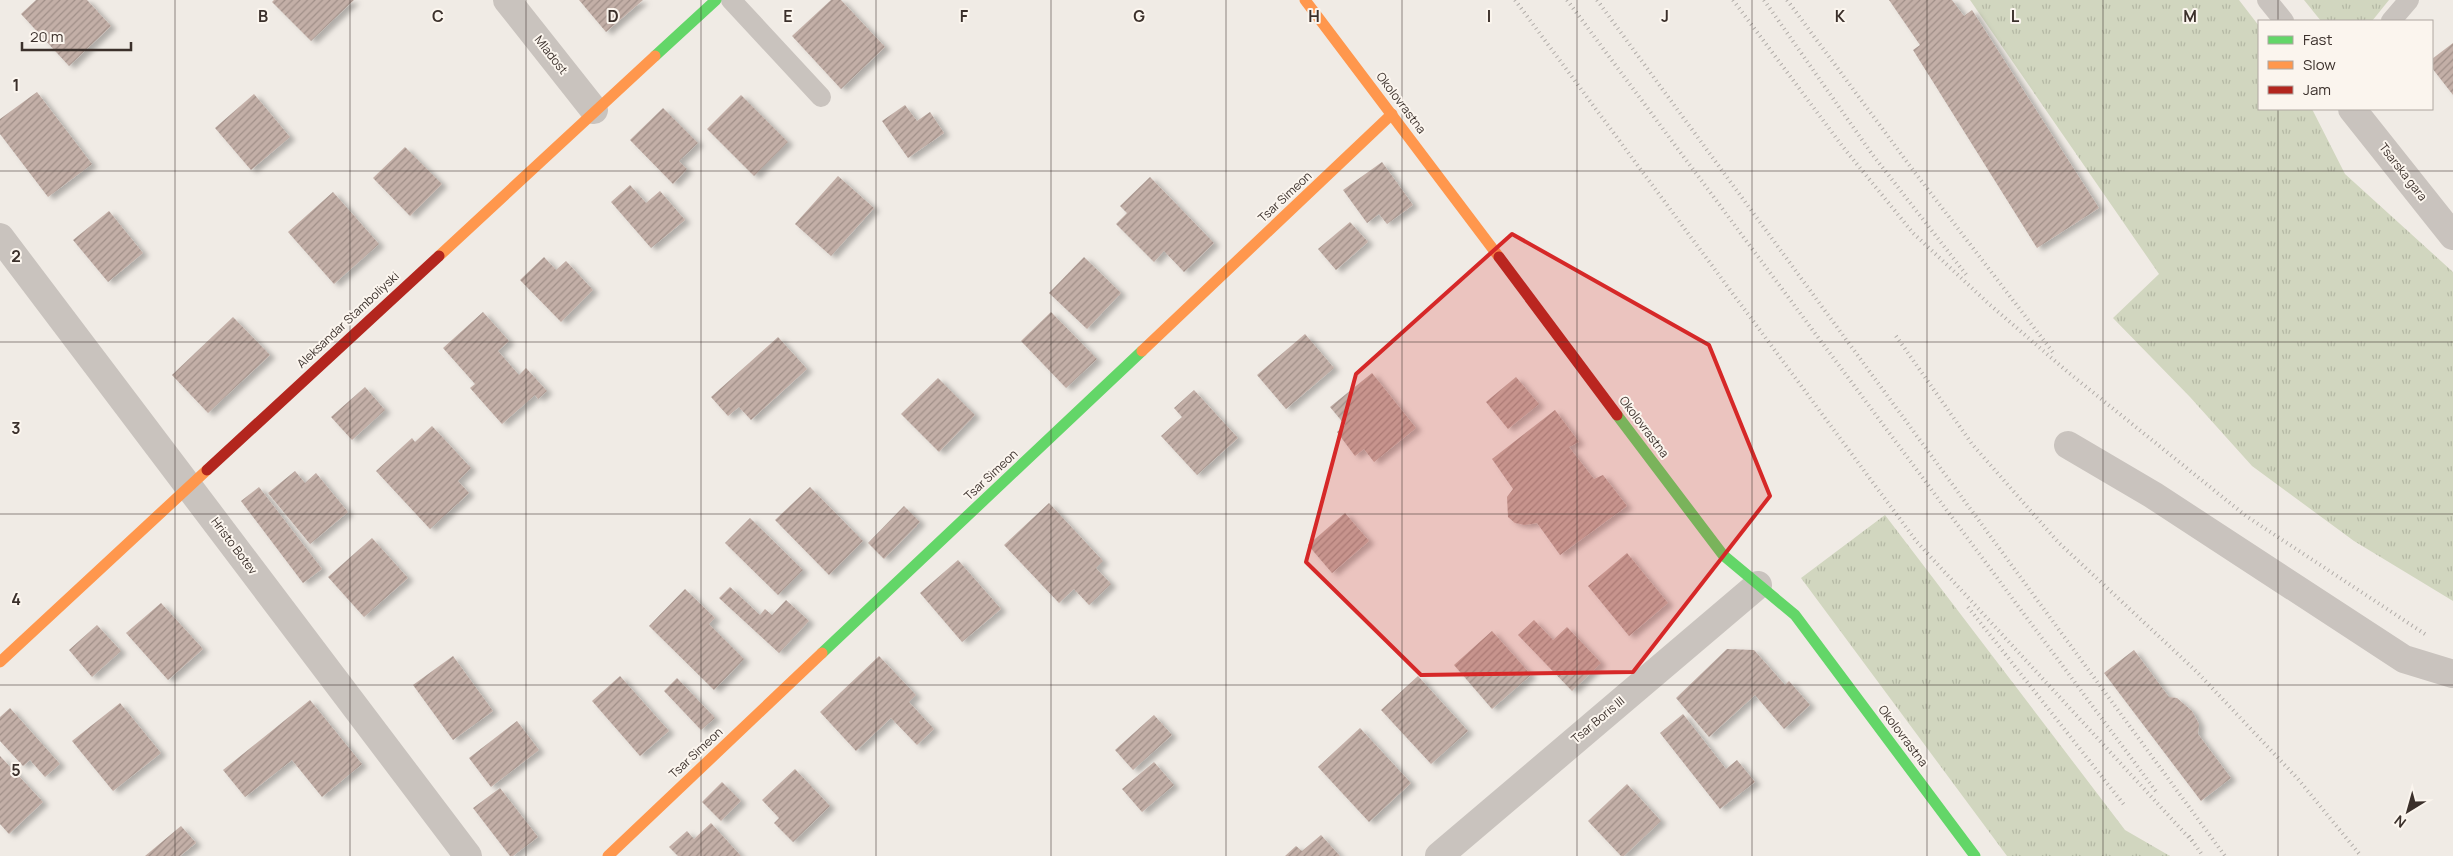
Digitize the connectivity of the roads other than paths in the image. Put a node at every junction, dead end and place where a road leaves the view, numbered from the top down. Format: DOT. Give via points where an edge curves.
graph roads {
  1 [pos="507,0"];
  2 [pos="716,0"];
  3 [pos="731,0"];
  4 [pos="1305,0"];
  5 [pos="2267,0"];
  6 [pos="2409,0"];
  7 [pos="2283,20"];
  8 [pos="2392,20"];
  9 [pos="820,97"];
  10 [pos="594,110"];
  11 [pos="2353,110"];
  12 [pos="1392,114"];
  13 [pos="2453,236"];
  14 [pos="0,237"];
  15 [pos="2068,444"];
  16 [pos="189,486"];
  17 [pos="1758,585"];
  18 [pos="0,662"];
  19 [pos="2453,674"];
  20 [pos="468,856"];
  21 [pos="608,856"];
  22 [pos="1439,856"];
  23 [pos="1975,856"];
  1 -- 10 [label="street, Mladost"];
  2 -- 10 [label="street, Aleksandar Stamboliyski"];
  3 -- 9 [label="lane"];
  4 -- 12 [label="street, Okolovrastna"];
  5 -- 7 [label="lane"];
  6 -- 8 [label="lane"];
  10 -- 16 [label="street, Aleksandar Stamboliyski"];
  11 -- 13 [label="street, Tsarska gara"];
  12 -- 17 [label="street, Okolovrastna" via="1722,555"];
  12 -- 21 [label="street, Tsar Simeon"];
  14 -- 16 [label="street, Hristo Botev"];
  15 -- 19 [label="street" via="2154,495 2404,659"];
  16 -- 18 [label="street, Aleksandar Stamboliyski"];
  16 -- 20 [label="street, Hristo Botev"];
  17 -- 22 [label="street, Tsar Boris III"];
  17 -- 23 [label="street, Okolovrastna" via="1795,615"];
}
